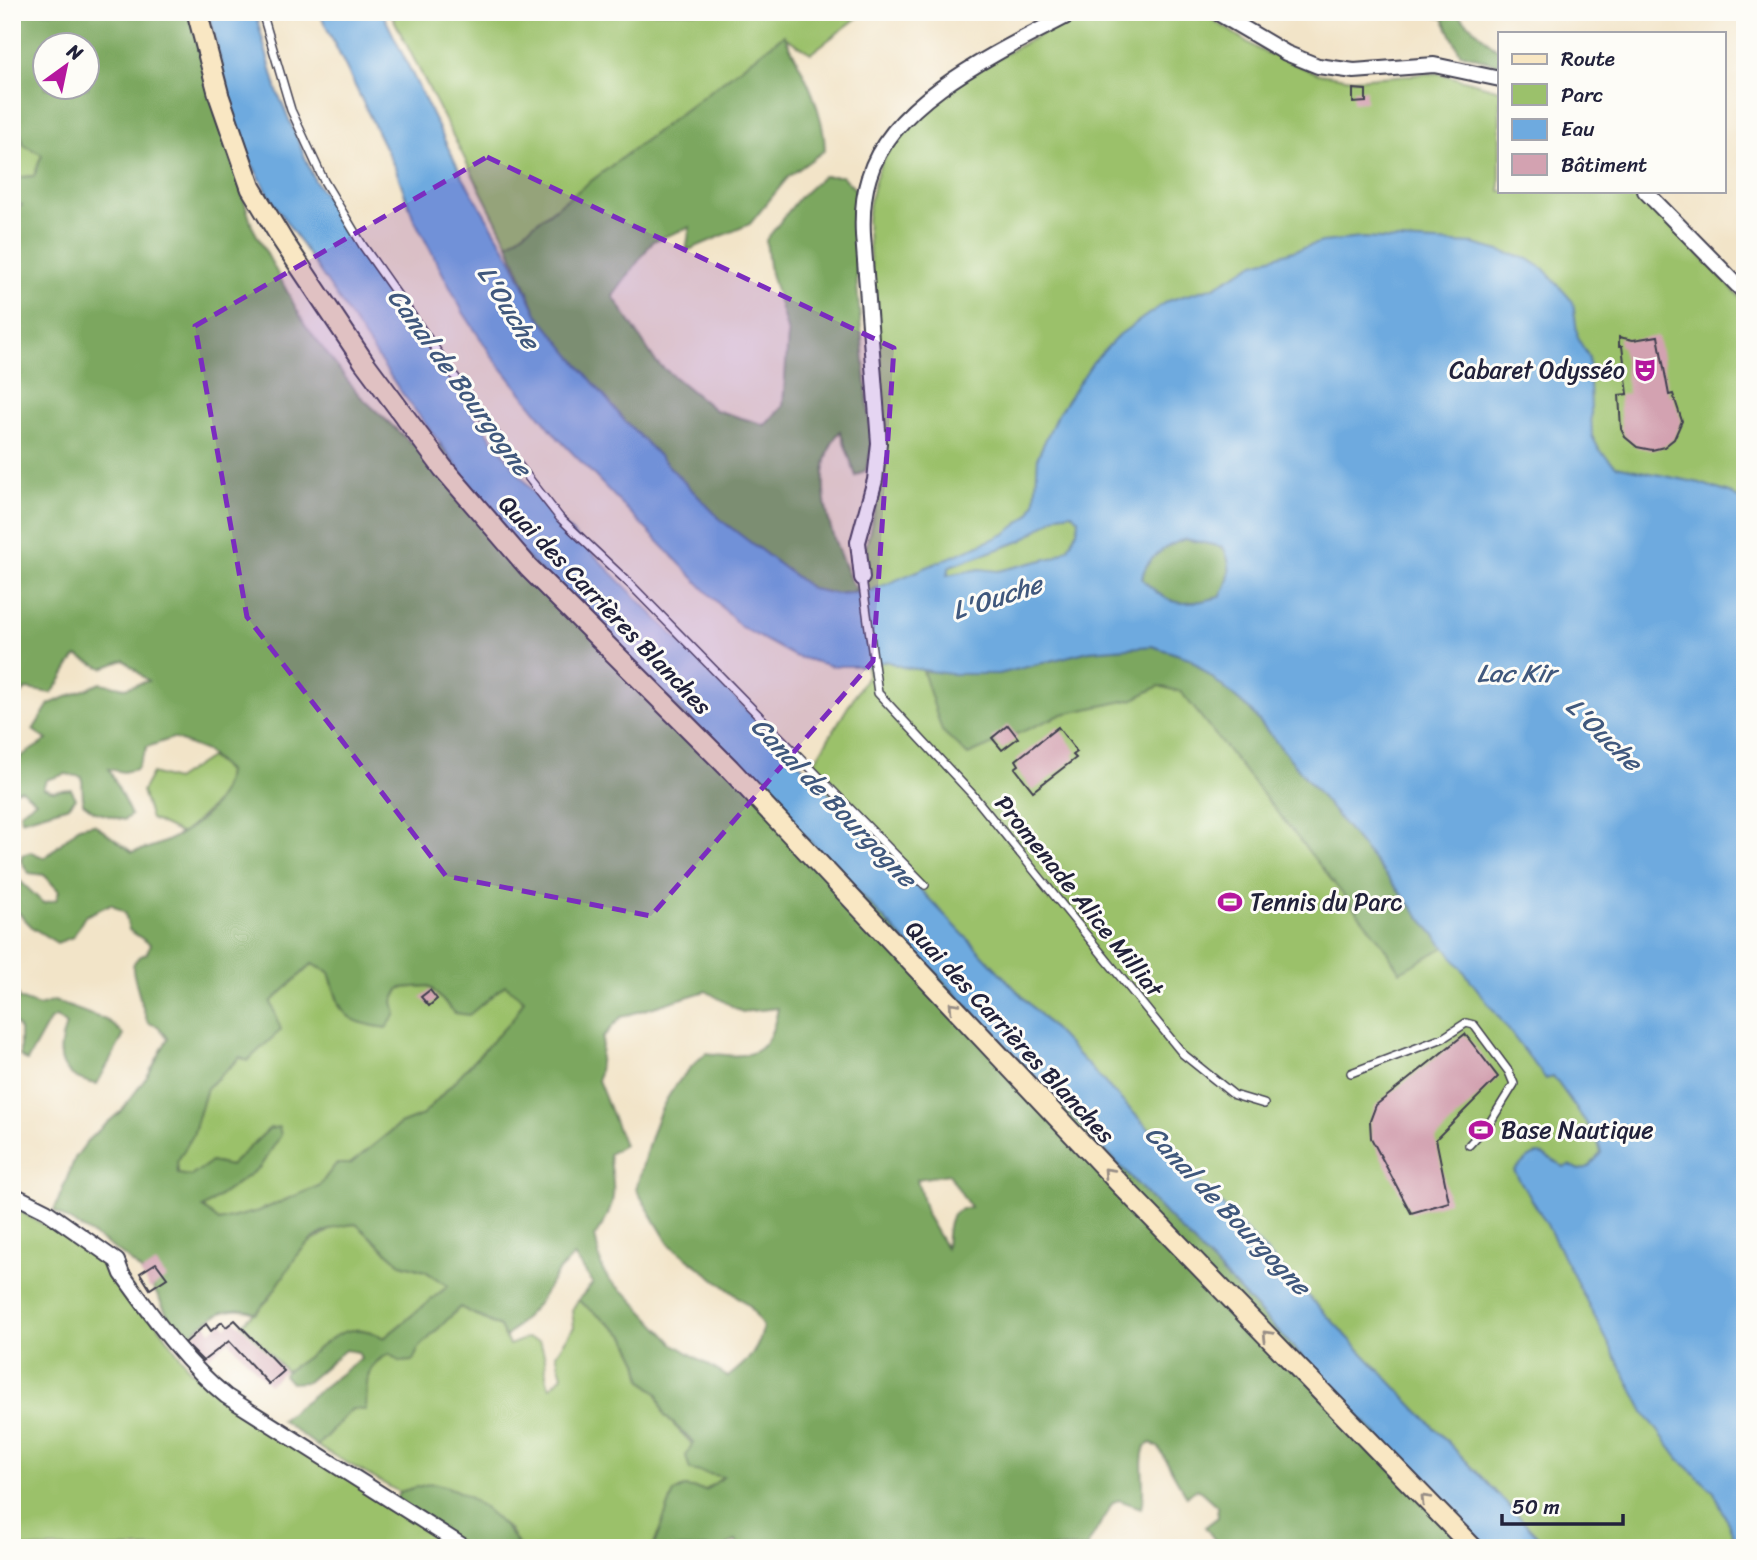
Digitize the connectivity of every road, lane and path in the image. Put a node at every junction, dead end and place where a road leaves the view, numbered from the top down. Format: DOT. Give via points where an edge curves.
graph roads {
  1 [pos="197,12"];
  2 [pos="262,12"];
  3 [pos="1074,12"];
  4 [pos="1216,12"];
  5 [pos="1498,79"];
  6 [pos="1646,192"];
  7 [pos="1745,293"];
  8 [pos="862,578"];
  9 [pos="925,885"];
  10 [pos="1351,1073"];
  11 [pos="1264,1104"];
  12 [pos="1469,1145"];
  13 [pos="12,1194"];
  14 [pos="466,1548"];
  15 [pos="1473,1548"];
  15 -- 1 [label="street, Quai des Carrières Blanches, one-way" via="1119,1183 730,769 529,568 443,468 364,362 251,188 219,96"];
  2 -- 9 [label="lane" via="291,110 324,181 363,246 506,449 560,517"];
  3 -- 8 [label="street" via="923,101 889,139 870,174 862,205 863,235 879,443 875,480 858,542"];
  4 -- 5 [label="street" via="1318,66 1354,71 1434,65"];
  6 -- 7 [label="street"];
  8 -- 11 [label="lane, Promenade Alice Milliat" via="878,693 972,794 1183,1054 1234,1095"];
  10 -- 12 [label="lane" via="1443,1038 1466,1023 1474,1025 1514,1084"];
  13 -- 14 [label="street" via="46,1211 117,1261 178,1350 226,1396"];
}
